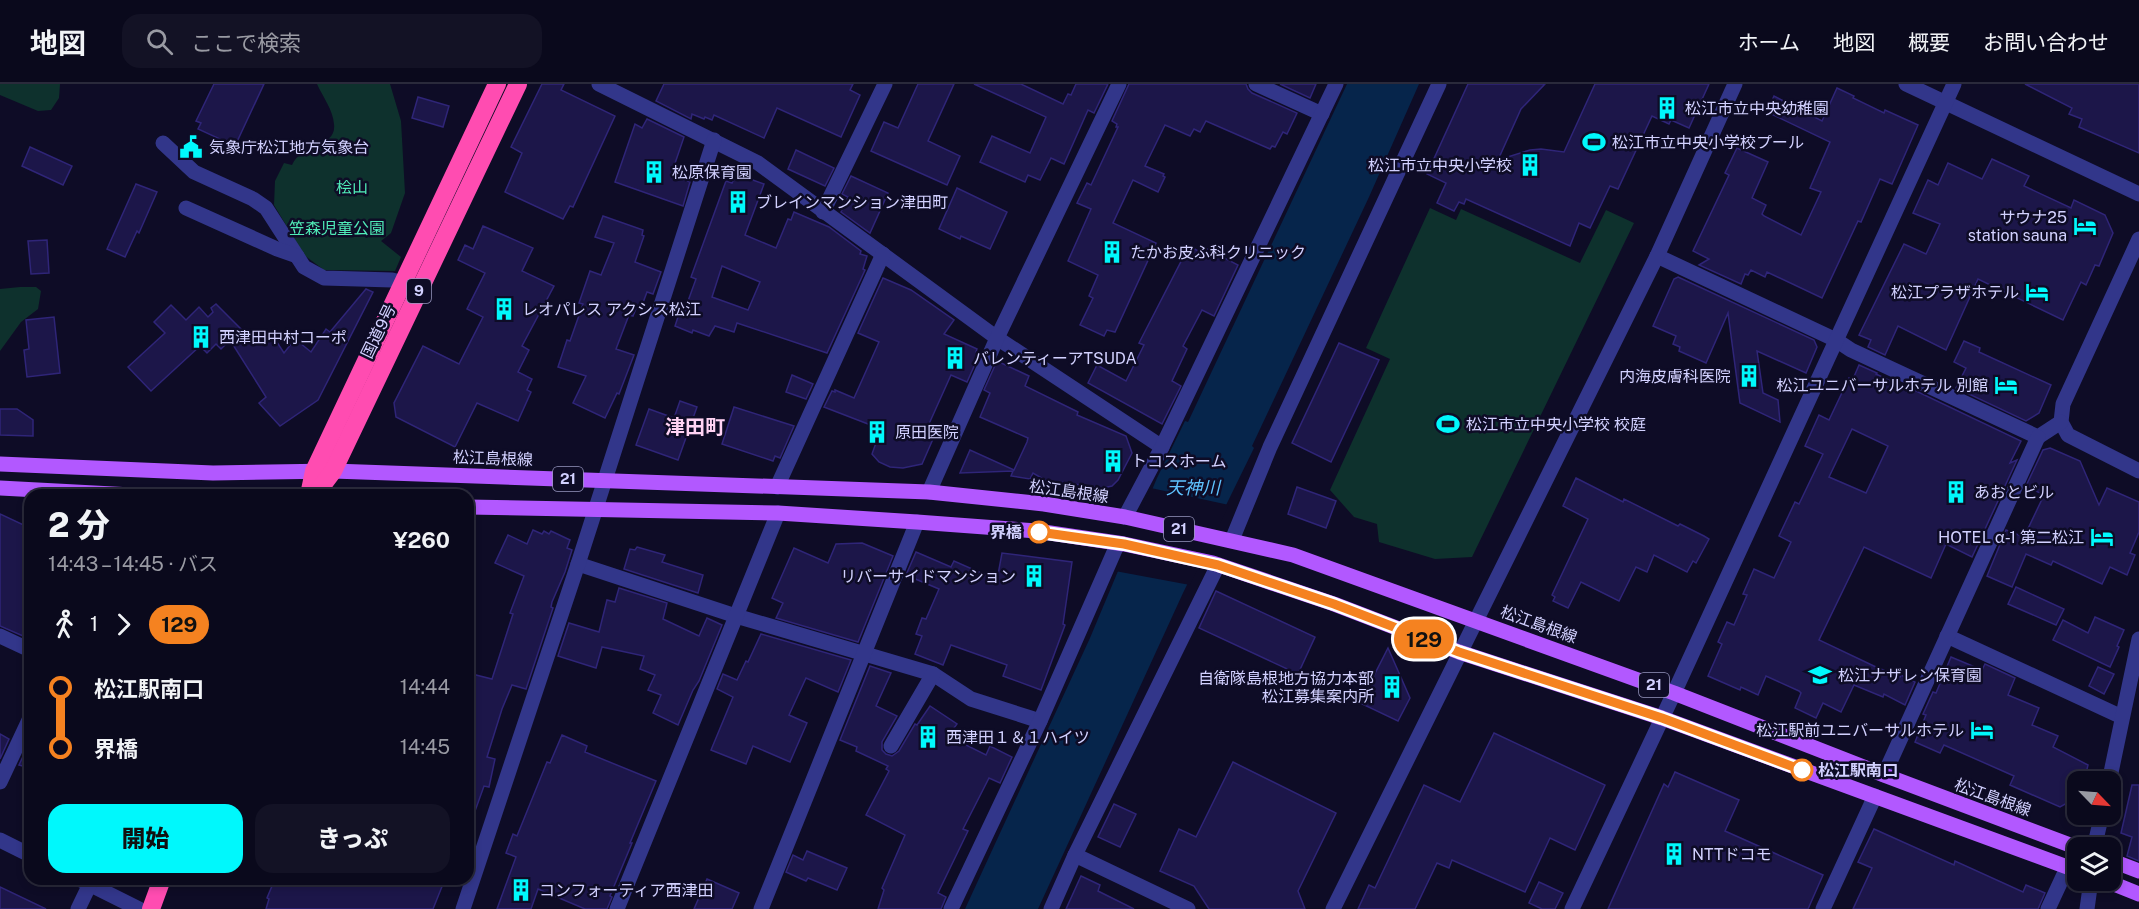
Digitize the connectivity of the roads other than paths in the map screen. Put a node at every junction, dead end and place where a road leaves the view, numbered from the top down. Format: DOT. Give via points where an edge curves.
graph roads {
  1 [pos="497,84"];
  2 [pos="518,84"];
  3 [pos="599,84"];
  4 [pos="885,84"];
  5 [pos="1119,84"];
  6 [pos="1256,84"];
  7 [pos="1336,84"];
  8 [pos="1439,84"];
  9 [pos="1735,84"];
  10 [pos="1906,84"];
  11 [pos="1954,84"];
  12 [pos="1945,102"];
  13 [pos="1322,114"];
  14 [pos="714,140"];
  15 [pos="163,143"];
  16 [pos="2139,194"];
  17 [pos="186,208"];
  18 [pos="823,212"];
  19 [pos="2139,239"];
  20 [pos="883,254"];
  21 [pos="297,256"];
  22 [pos="1657,256"];
  23 [pos="403,284"];
  24 [pos="997,338"];
  25 [pos="1836,340"];
  26 [pos="2061,423"];
  27 [pos="2038,437"];
  28 [pos="1162,447"];
  29 [pos="0,464"];
  30 [pos="314,471"];
  31 [pos="333,471"];
  32 [pos="2139,471"];
  33 [pos="604,480"];
  34 [pos="777,487"];
  35 [pos="0,488"];
  36 [pos="24,489"];
  37 [pos="310,489"];
  38 [pos="320,489"];
  39 [pos="929,492"];
  40 [pos="474,507"];
  41 [pos="595,509"];
  42 [pos="778,513"];
  43 [pos="1130,518"];
  44 [pos="917,522"];
  45 [pos="1228,539"];
  46 [pos="1120,543"];
  47 [pos="578,564"];
  48 [pos="1216,564"];
  49 [pos="736,616"];
  50 [pos="1475,620"];
  51 [pos="0,636"];
  52 [pos="1947,636"];
  53 [pos="2139,639"];
  54 [pos="24,647"];
  55 [pos="1459,652"];
  56 [pos="865,653"];
  57 [pos="933,675"];
  58 [pos="1674,693"];
  59 [pos="2122,717"];
  60 [pos="1662,718"];
  61 [pos="1040,721"];
  62 [pos="24,731"];
  63 [pos="891,746"];
  64 [pos="2111,771"];
  65 [pos="1884,776"];
  66 [pos="0,782"];
  67 [pos="1875,796"];
  68 [pos="0,840"];
  69 [pos="2067,844"];
  70 [pos="24,852"];
  71 [pos="1075,855"];
  72 [pos="2121,864"];
  73 [pos="2067,865"];
  74 [pos="2139,871"];
  75 [pos="474,873"];
  76 [pos="2067,878"];
  77 [pos="84,885"];
  78 [pos="91,885"];
  79 [pos="160,885"];
  80 [pos="470,885"];
  81 [pos="2121,887"];
  82 [pos="2089,891"];
  83 [pos="2139,894"];
  84 [pos="78,909"];
  85 [pos="139,909"];
  86 [pos="152,909"];
  87 [pos="462,909"];
  88 [pos="617,909"];
  89 [pos="761,909"];
  90 [pos="951,909"];
  91 [pos="1051,909"];
  92 [pos="1188,909"];
  93 [pos="1333,909"];
  94 [pos="1572,909"];
  95 [pos="1823,909"];
  96 [pos="2048,909"];
  97 [pos="2086,909"];
  1 -- 23 [label="highway, 国道9号 / 9"];
  2 -- 31 [label="highway, 国道9号 / 9"];
  3 -- 14 [label="street"];
  4 -- 18 [label="street"];
  5 -- 24 [label="street"];
  6 -- 13 [label="street"];
  7 -- 13 [label="street"];
  8 -- 45 [label="street"];
  9 -- 22 [label="street"];
  10 -- 12 [label="street"];
  11 -- 12 [label="street"];
  12 -- 16 [label="street"];
  12 -- 25 [label="street"];
  13 -- 28 [label="street"];
  14 -- 18 [label="street" via="758,163"];
  14 -- 33 [label="street"];
  15 -- 21 [label="street" via="194,172 266,208"];
  17 -- 21 [label="street"];
  18 -- 20 [label="street"];
  19 -- 26 [label="street" via="2063,404"];
  20 -- 24 [label="street"];
  20 -- 34 [label="street"];
  21 -- 23 [label="street" via="304,267 324,278 392,280"];
  22 -- 25 [label="street"];
  22 -- 50 [label="street"];
  23 -- 30 [label="highway, 国道9号 / 9"];
  24 -- 28 [label="street"];
  24 -- 39 [label="street"];
  25 -- 27 [label="street"];
  25 -- 58 [label="street"];
  26 -- 27 [label="street"];
  26 -- 32 [label="street" via="2068,435"];
  27 -- 52 [label="street"];
  28 -- 43 [label="street"];
  29 -- 30 [label="main road, 松江島根線 / 21" via="213,473"];
  30 -- 31 [label="main road, 松江島根線 / 21"];
  30 -- 37 [label="highway, 国道9号 / 9"];
  31 -- 33 [label="main road, 松江島根線 / 21"];
  31 -- 38 [label="highway, 国道9号 / 9"];
  33 -- 34 [label="main road, 松江島根線 / 21"];
  33 -- 41 [label="street"];
  34 -- 39 [label="main road, 松江島根線 / 21"];
  35 -- 36 [label="main road"];
  39 -- 43 [label="main road, 松江島根線 / 21"];
  40 -- 41 [label="main road, 21"];
  41 -- 42 [label="main road, 21"];
  41 -- 47 [label="street"];
  42 -- 44 [label="main road, 21"];
  42 -- 49 [label="street"];
  43 -- 45 [label="main road, 松江島根線 / 21"];
  44 -- 46 [label="main road, 21" via="1037,531"];
  44 -- 56 [label="street"];
  45 -- 50 [label="main road, 松江島根線 / 21" via="1293,555"];
  46 -- 48 [label="main road, 21"];
  46 -- 61 [label="street"];
  47 -- 49 [label="street"];
  47 -- 75 [label="street"];
  48 -- 55 [label="main road, 21"];
  48 -- 71 [label="street"];
  49 -- 56 [label="street"];
  49 -- 88 [label="street"];
  50 -- 55 [label="street"];
  50 -- 58 [label="main road, 松江島根線 / 21"];
  51 -- 54 [label="street"];
  52 -- 59 [label="street"];
  52 -- 65 [label="street"];
  53 -- 59 [label="street"];
  55 -- 60 [label="main road, 21"];
  55 -- 93 [label="street"];
  56 -- 57 [label="street"];
  56 -- 89 [label="street"];
  57 -- 61 [label="street" via="971,699"];
  57 -- 63 [label="street"];
  58 -- 60 [label="street"];
  58 -- 65 [label="main road, 松江島根線 / 21"];
  59 -- 64 [label="street"];
  60 -- 67 [label="main road, 21"];
  60 -- 94 [label="street"];
  61 -- 90 [label="street"];
  62 -- 66 [label="street"];
  65 -- 69 [label="main road, 松江島根線 / 21"];
  67 -- 73 [label="main road, 21"];
  67 -- 95 [label="street"];
  68 -- 70 [label="street"];
  71 -- 91 [label="street"];
  71 -- 92 [label="street"];
  72 -- 74 [label="main road"];
  76 -- 96 [label="street"];
  77 -- 84 [label="street"];
  78 -- 85 [label="street"];
  79 -- 86 [label="highway"];
  80 -- 87 [label="street"];
  81 -- 83 [label="main road"];
  82 -- 97 [label="street"];
}
